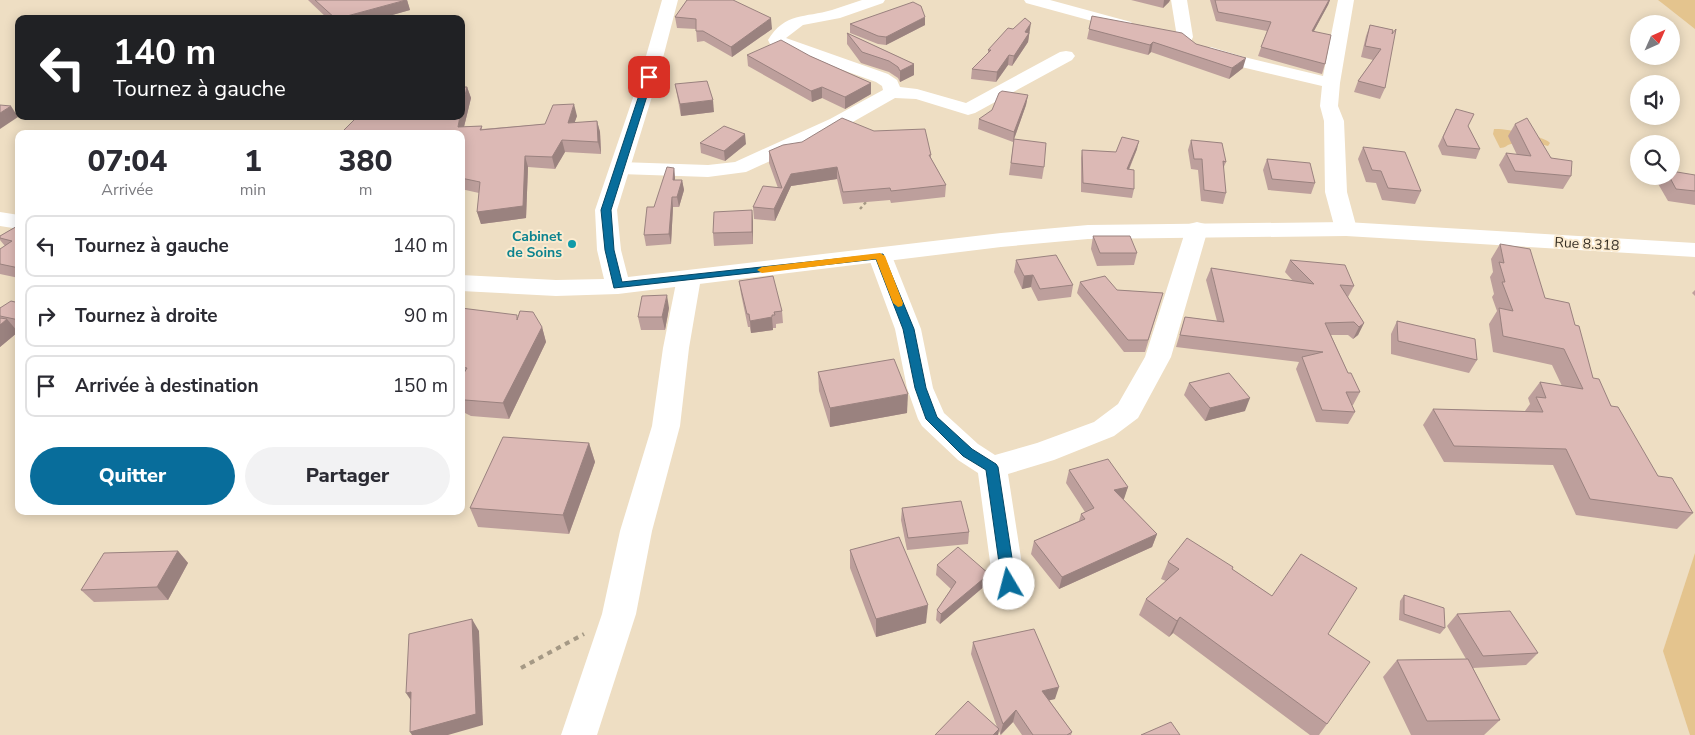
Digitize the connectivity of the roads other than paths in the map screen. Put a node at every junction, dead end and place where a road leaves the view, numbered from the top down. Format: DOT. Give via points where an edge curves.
graph roads {
  1 [pos="670,0"];
  2 [pos="877,0"];
  3 [pos="1032,0"];
  4 [pos="1179,0"];
  5 [pos="1346,0"];
  6 [pos="1140,29"];
  7 [pos="1066,56"];
  8 [pos="1331,83"];
  9 [pos="892,92"];
  10 [pos="620,168"];
  11 [pos="0,219"];
  12 [pos="15,221"];
  13 [pos="1346,229"];
  14 [pos="1197,230"];
  15 [pos="1695,250"];
  16 [pos="880,256"];
  17 [pos="688,278"];
  18 [pos="465,283"];
  19 [pos="618,286"];
  20 [pos="992,467"];
  21 [pos="1009,584"];
  22 [pos="579,735"];
  1 -- 10 [label="main road"];
  2 -- 9 [label="street" via="834,15 798,21 781,32 776,40 882,78 891,84"];
  3 -- 6 [label="street"];
  4 -- 8 [label="street" via="1177,36 1217,54"];
  5 -- 8 [label="street"];
  7 -- 9 [label="street" via="968,109 917,94"];
  8 -- 13 [label="street" via="1329,106 1334,121 1336,192"];
  9 -- 10 [label="street" via="836,123 739,168 708,171"];
  10 -- 19 [label="main road" via="606,210"];
  11 -- 12 [label="main road"];
  13 -- 14 [label="main road, Rue 8.318"];
  13 -- 15 [label="main road, Rue 8.318"];
  14 -- 16 [label="main road, Rue 8.318" via="1088,232"];
  14 -- 20 [label="street" via="1158,357 1128,411 1104,429 1044,452"];
  16 -- 17 [label="main road, Rue 8.318"];
  16 -- 20 [label="street" via="908,329 920,388 932,419 968,452"];
  17 -- 19 [label="main road, Rue 8.318"];
  17 -- 22 [label="street" via="666,426 636,531 620,614"];
  18 -- 19 [label="main road, Rue 8.318" via="556,288"];
  20 -- 21 [label="street"];
}
